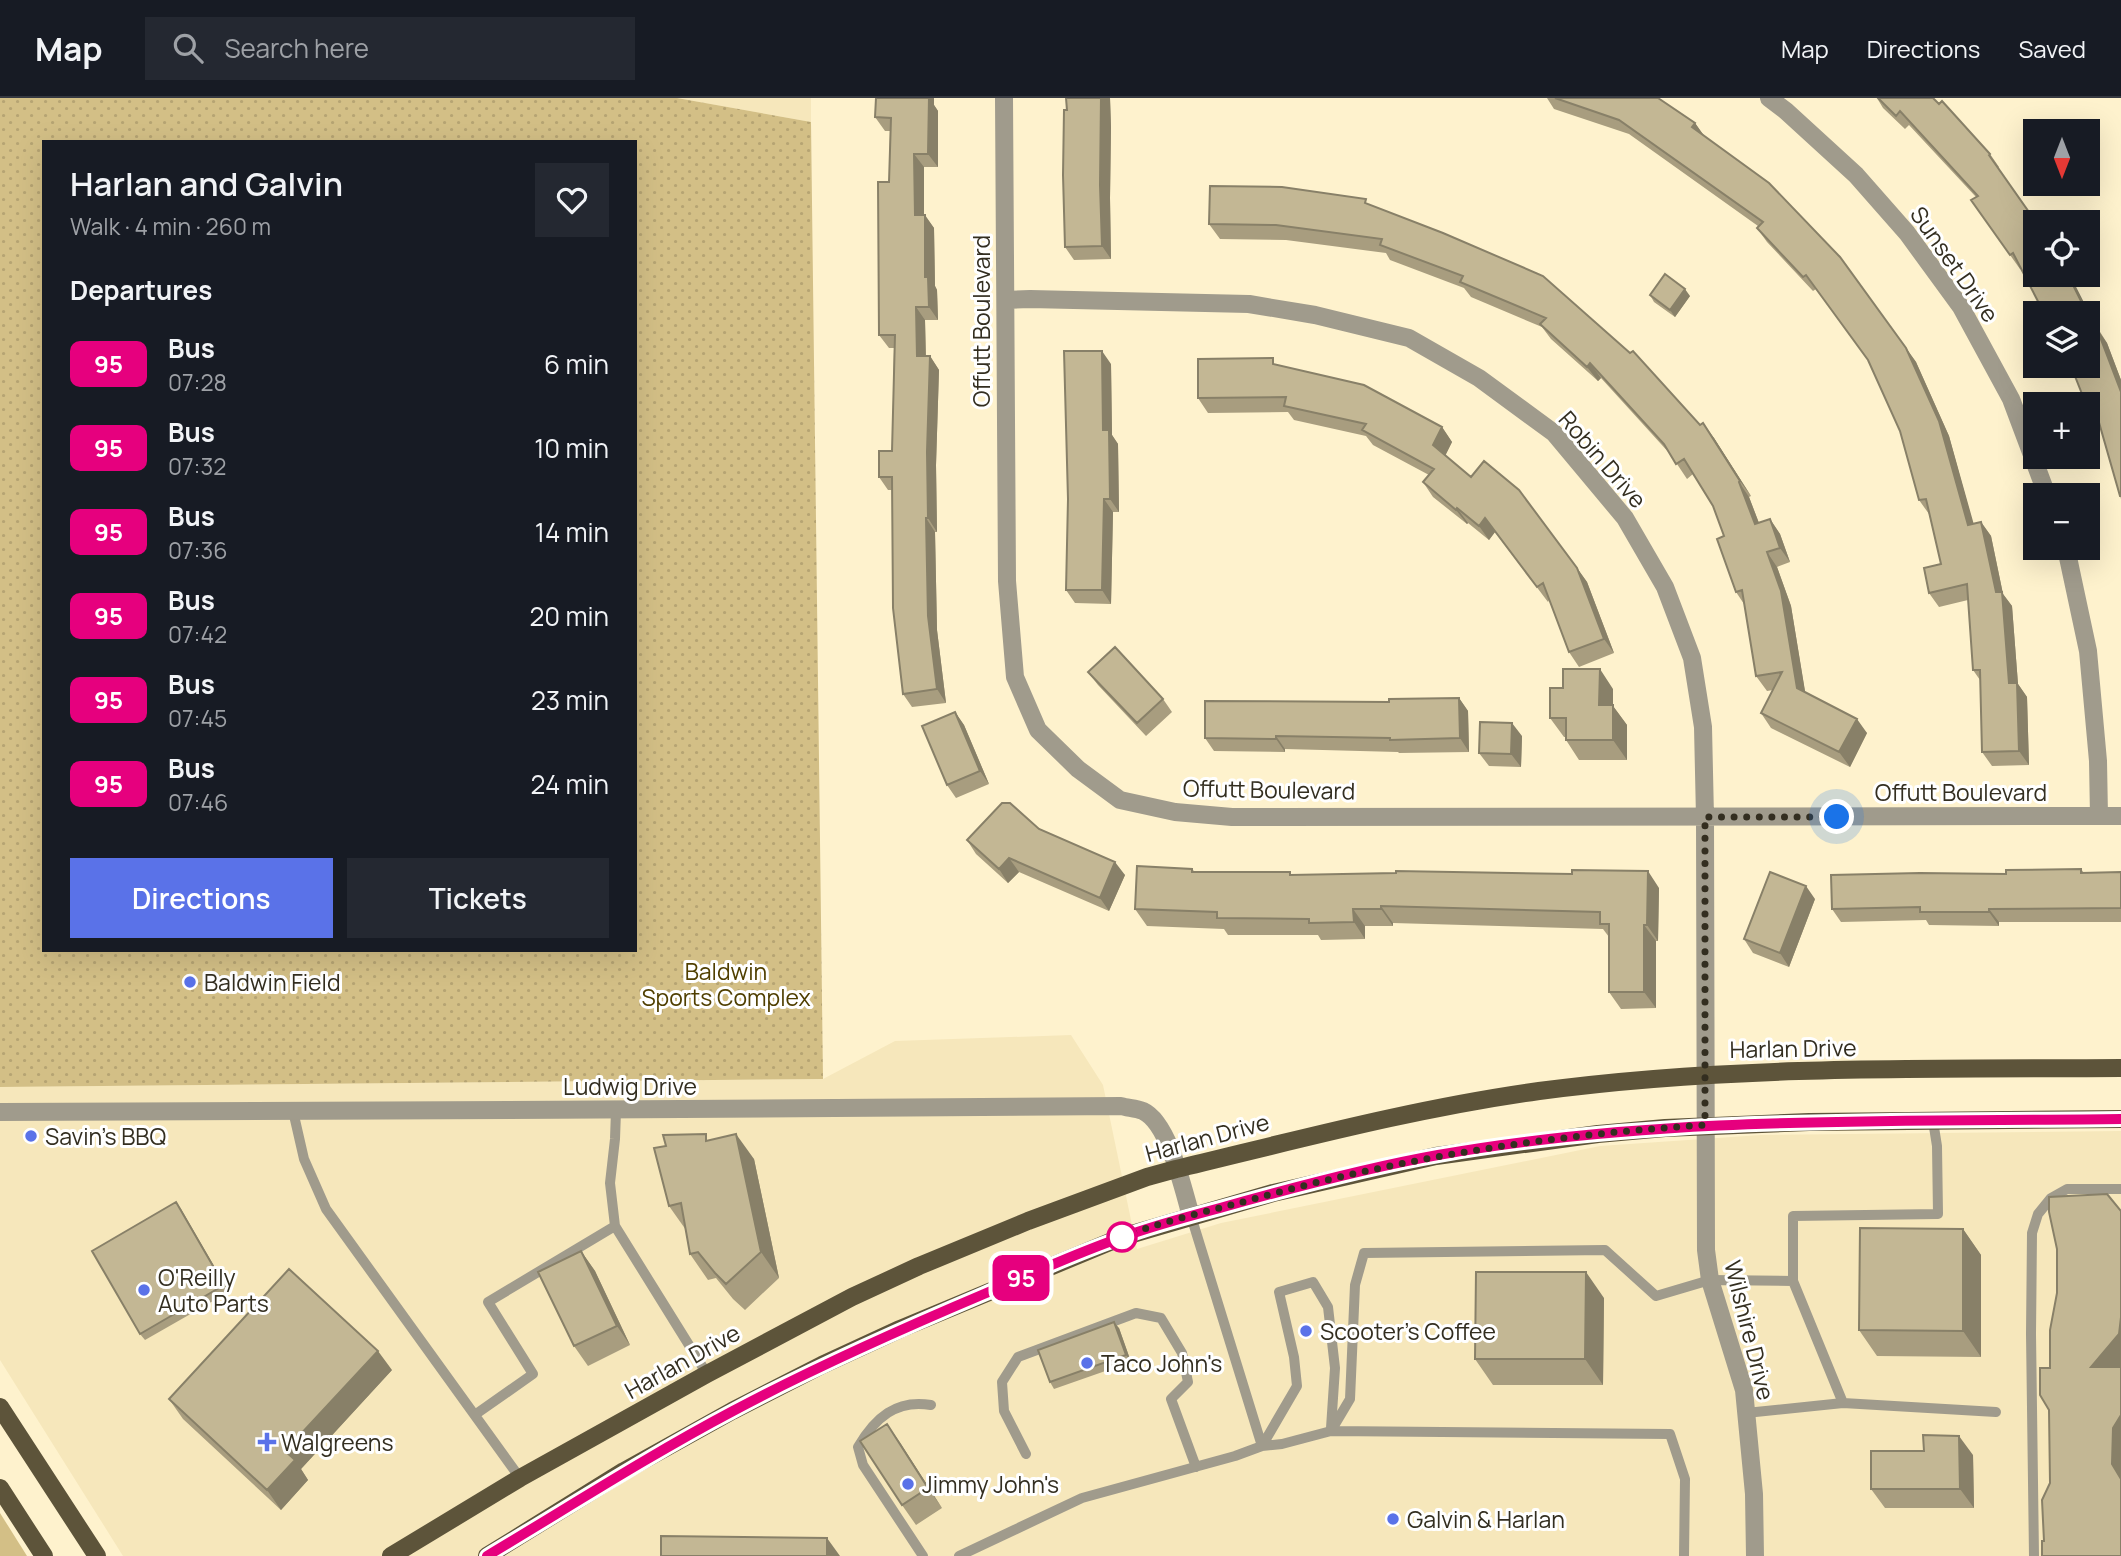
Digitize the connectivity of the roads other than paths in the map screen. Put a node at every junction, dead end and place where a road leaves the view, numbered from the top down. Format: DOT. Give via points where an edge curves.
graph roads {
  1 [pos="1004,98"];
  2 [pos="1769,98"];
  3 [pos="1006,300"];
  4 [pos="2042,483"];
  5 [pos="2069,560"];
  6 [pos="2099,816"];
  7 [pos="2121,816"];
  8 [pos="1705,817"];
  9 [pos="2121,1068"];
  10 [pos="1705,1074"];
  11 [pos="293,1111"];
  12 [pos="616,1111"];
  13 [pos="0,1112"];
  14 [pos="2121,1119"];
  15 [pos="1933,1121"];
  16 [pos="1705,1125"];
  17 [pos="1176,1169"];
  18 [pos="2121,1189"];
  19 [pos="1191,1216"];
  20 [pos="615,1226"];
  21 [pos="1710,1280"];
  22 [pos="1793,1281"];
  23 [pos="707,1374"];
  24 [pos="1843,1403"];
  25 [pos="931,1405"];
  26 [pos="0,1407"];
  27 [pos="1996,1412"];
  28 [pos="1746,1413"];
  29 [pos="476,1414"];
  30 [pos="1331,1431"];
  31 [pos="1262,1446"];
  32 [pos="1026,1454"];
  33 [pos="1196,1467"];
  34 [pos="520,1478"];
  35 [pos="0,1488"];
  36 [pos="44,1556"];
  37 [pos="97,1556"];
  38 [pos="391,1556"];
  39 [pos="487,1556"];
  40 [pos="923,1556"];
  41 [pos="959,1556"];
  42 [pos="1684,1556"];
  43 [pos="1755,1556"];
  44 [pos="2034,1556"];
  1 -- 3 [label="street, Offutt Boulevard"];
  2 -- 4 [label="street, Sunset Drive" via="1856,175 1908,233 1961,307 2011,399"];
  3 -- 8 [label="street, Robin Drive" via="1249,303 1315,315 1409,338 1479,378 1554,433 1625,519 1665,587 1692,658 1703,727"];
  3 -- 8 [label="street, Offutt Boulevard" via="1007,581 1015,677 1038,730 1078,769 1120,800 1175,812 1232,817"];
  5 -- 6 [label="street" via="2088,651"];
  6 -- 7 [label="street, Offutt Boulevard"];
  6 -- 8 [label="street, Offutt Boulevard"];
  8 -- 10 [label="street, Robin Drive"];
  9 -- 10 [label="main road, Harlan Drive"];
  10 -- 16 [label="street, Wilshire Drive"];
  10 -- 17 [label="main road, Harlan Drive" via="1446,1106"];
  11 -- 12 [label="street, Ludwig Drive"];
  11 -- 13 [label="street, Ludwig Drive"];
  11 -- 29 [label="lane" via="304,1158 327,1209"];
  12 -- 17 [label="street, Ludwig Drive" via="1121,1106 1144,1112 1160,1127"];
  12 -- 20 [label="lane" via="610,1183"];
  14 -- 15 [label="main road"];
  15 -- 16 [label="main road"];
  15 -- 22 [label="lane" via="1938,1214 1793,1216"];
  16 -- 19 [label="main road" via="1436,1156"];
  16 -- 21 [label="street, Wilshire Drive"];
  17 -- 19 [label="street, Ludwig Drive"];
  17 -- 23 [label="main road, Harlan Drive" via="1028,1221 919,1266"];
  18 -- 44 [label="lane" via="2067,1189 2051,1198 2038,1214 2032,1233"];
  19 -- 31 [label="lane"];
  19 -- 39 [label="main road" via="1067,1258 822,1365 624,1471"];
  20 -- 23 [label="lane"];
  20 -- 29 [label="lane" via="488,1302 533,1374"];
  21 -- 22 [label="lane"];
  21 -- 28 [label="street, Wilshire Drive" via="1744,1390"];
  21 -- 30 [label="lane" via="1656,1296 1605,1250 1364,1252 1355,1285 1350,1399"];
  22 -- 24 [label="lane"];
  23 -- 34 [label="main road, Harlan Drive"];
  24 -- 27 [label="lane"];
  24 -- 28 [label="lane"];
  25 -- 40 [label="lane" via="915,1402 886,1412 858,1447 863,1465"];
  26 -- 37 [label="main road"];
  28 -- 43 [label="street, Wilshire Drive"];
  29 -- 34 [label="lane"];
  30 -- 31 [label="lane"];
  30 -- 31 [label="lane" via="1335,1368 1328,1307 1313,1282 1279,1292 1297,1386"];
  30 -- 42 [label="lane" via="1670,1434 1685,1479"];
  31 -- 33 [label="lane"];
  32 -- 33 [label="lane" via="1004,1410 1002,1382 1018,1357 1136,1313 1161,1318 1182,1353 1188,1382 1171,1399"];
  33 -- 41 [label="lane" via="1082,1498"];
  34 -- 38 [label="main road, Harlan Drive"];
  35 -- 36 [label="main road"];
}
